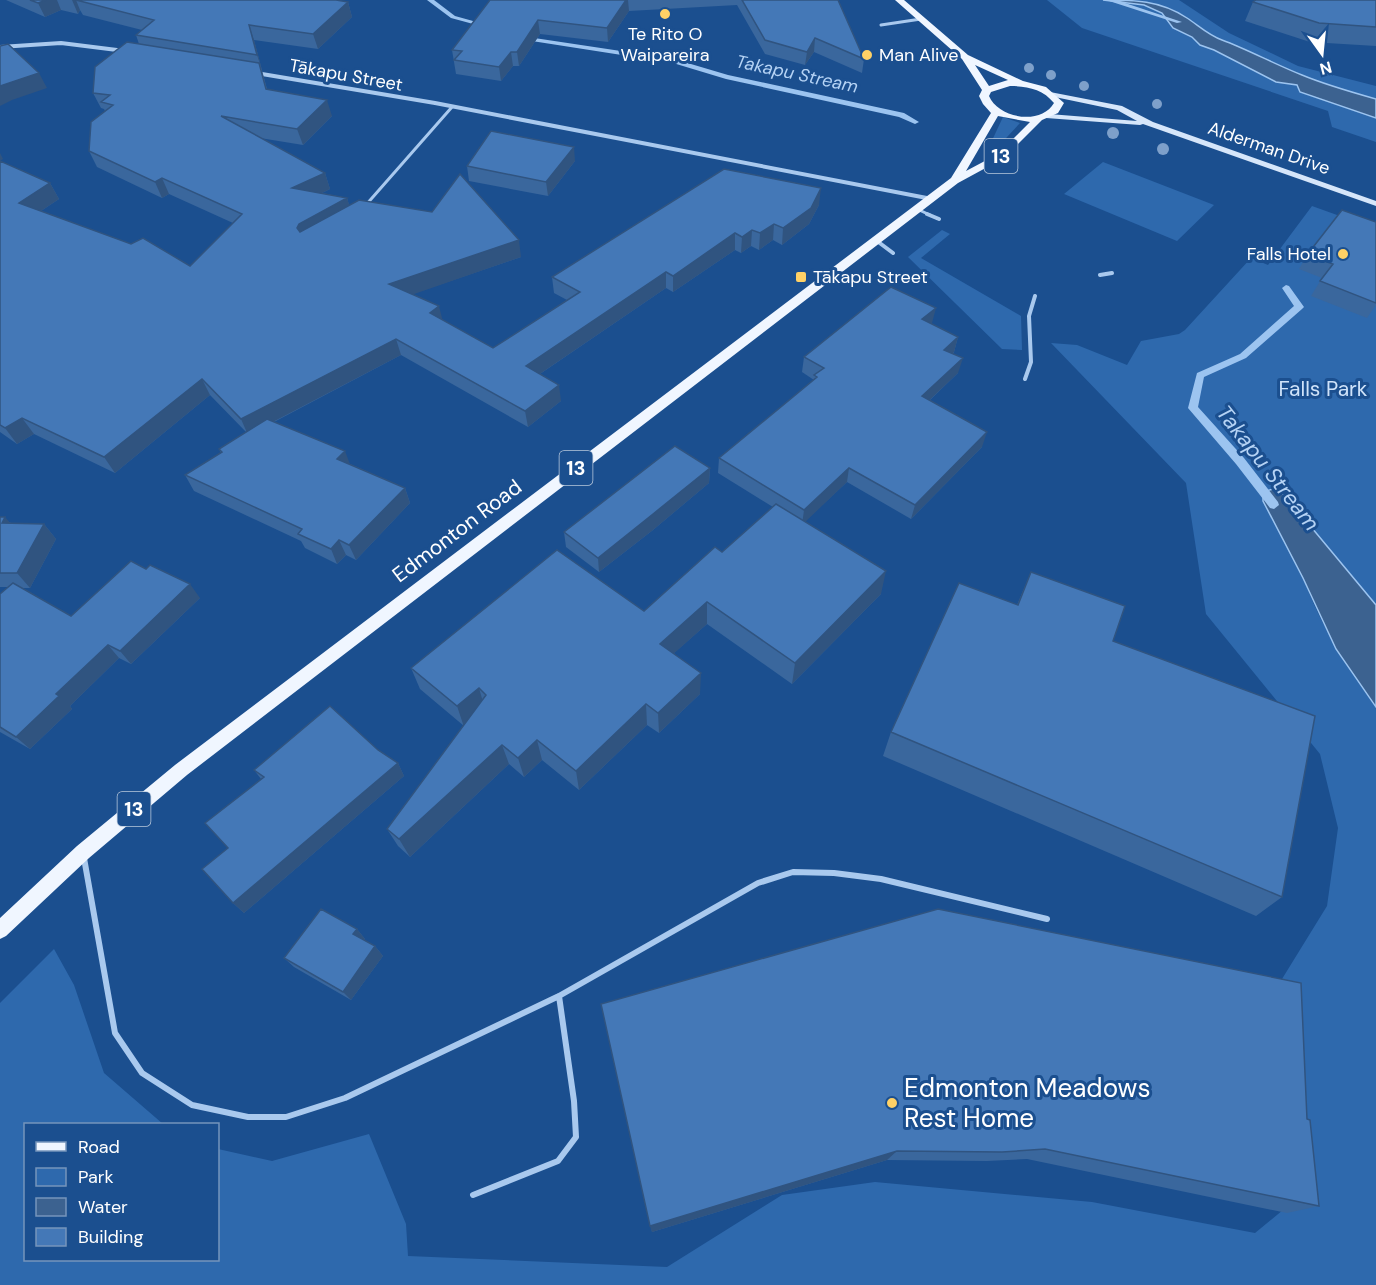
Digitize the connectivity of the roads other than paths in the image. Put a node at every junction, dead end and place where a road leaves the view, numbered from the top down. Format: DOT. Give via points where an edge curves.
graph roads {
  1 [pos="898,0"];
  2 [pos="921,19"];
  3 [pos="881,25"];
  4 [pos="0,47"];
  5 [pos="126,51"];
  6 [pos="965,57"];
  7 [pos="250,72"];
  8 [pos="1021,83"];
  9 [pos="987,90"];
  10 [pos="1053,94"];
  11 [pos="452,107"];
  12 [pos="996,112"];
  13 [pos="1044,117"];
  14 [pos="1150,124"];
  15 [pos="954,181"];
  16 [pos="933,199"];
  17 [pos="1376,204"];
  18 [pos="363,209"];
  19 [pos="917,209"];
  20 [pos="939,219"];
  21 [pos="877,241"];
  22 [pos="894,253"];
  23 [pos="1112,273"];
  24 [pos="1100,274"];
  25 [pos="1035,296"];
  26 [pos="1025,379"];
  27 [pos="83,852"];
  28 [pos="1047,919"];
  29 [pos="0,930"];
  30 [pos="559,996"];
  31 [pos="473,1195"];
  1 -- 2 [label="main road"];
  2 -- 3 [label="lane"];
  2 -- 6 [label="main road"];
  4 -- 5 [label="street" via="61,43"];
  6 -- 8 [label="main road"];
  6 -- 9 [label="main road"];
  7 -- 11 [label="street, Tākapu Street"];
  8 -- 9 [label="main road"];
  8 -- 10 [label="main road"];
  9 -- 12 [label="main road, 13" via="984,96 988,106"];
  10 -- 13 [label="main road" via="1059,103 1057,109"];
  10 -- 14 [label="main road, Alderman Drive" via="1119,108"];
  11 -- 16 [label="street, Tākapu Street"];
  11 -- 18 [label="lane"];
  12 -- 13 [label="main road" via="1017,118"];
  12 -- 15 [label="main road, Edmonton Road / 13"];
  13 -- 14 [label="main road, Alderman Drive"];
  13 -- 15 [label="main road, Edmonton Road / 13" via="1001,156"];
  14 -- 17 [label="main road, Alderman Drive"];
  15 -- 16 [label="main road, Edmonton Road / 13"];
  16 -- 19 [label="main road, Edmonton Road / 13"];
  19 -- 20 [label="lane"];
  19 -- 21 [label="main road, Edmonton Road / 13"];
  21 -- 22 [label="lane"];
  21 -- 27 [label="main road, Edmonton Road / 13" via="276,696"];
  23 -- 24 [label="lane"];
  25 -- 26 [label="lane" via="1029,316 1031,362"];
  27 -- 29 [label="main road, Edmonton Road / 13"];
  27 -- 30 [label="lane" via="115,1033 142,1073 192,1105 248,1117 286,1117 345,1098"];
  28 -- 30 [label="lane" via="881,879 793,872 758,883"];
  30 -- 31 [label="lane" via="576,1137 558,1161"];
}
